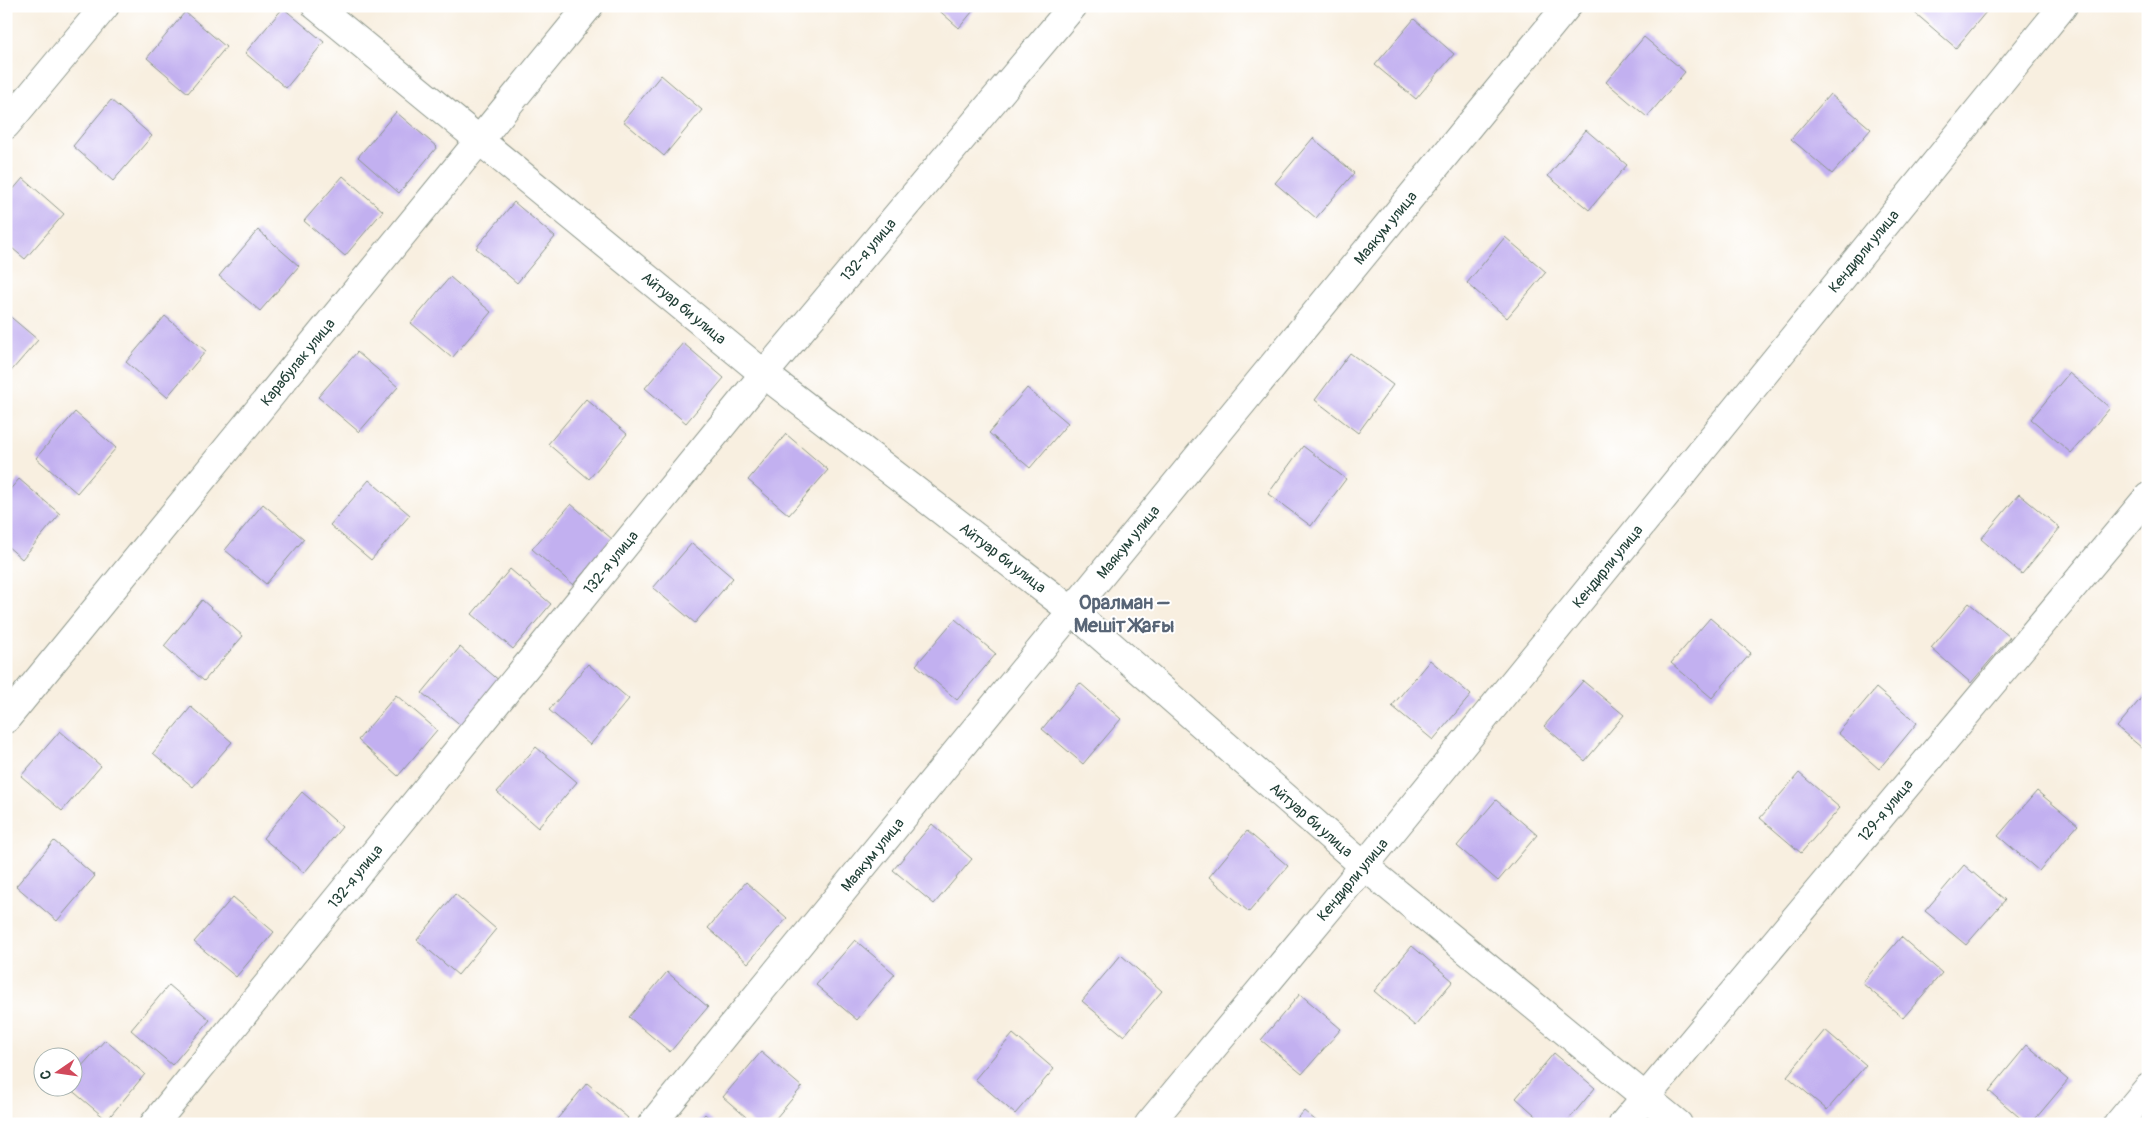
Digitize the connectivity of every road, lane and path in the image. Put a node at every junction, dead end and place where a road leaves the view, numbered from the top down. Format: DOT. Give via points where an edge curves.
graph roads {
  1 [pos="105,6"];
  2 [pos="316,6"];
  3 [pos="589,6"];
  4 [pos="1073,6"];
  5 [pos="1568,6"];
  6 [pos="2063,6"];
  7 [pos="6,125"];
  8 [pos="480,141"];
  9 [pos="764,374"];
  10 [pos="2148,497"];
  11 [pos="1072,611"];
  12 [pos="6,718"];
  13 [pos="1364,866"];
  14 [pos="2148,1088"];
  15 [pos="1645,1097"];
  16 [pos="154,1124"];
  17 [pos="652,1124"];
  18 [pos="1149,1124"];
  19 [pos="1623,1124"];
  20 [pos="1678,1124"];
  21 [pos="2118,1124"];
  1 -- 7 [label="street"];
  2 -- 8 [label="street, Айтуар би улица"];
  3 -- 8 [label="street, Карабулак улица"];
  4 -- 9 [label="street, 132-я улица"];
  5 -- 11 [label="street, Маякум улица"];
  6 -- 13 [label="street, Кендирли улица"];
  8 -- 9 [label="street, Айтуар би улица"];
  8 -- 12 [label="street, Карабулак улица"];
  9 -- 11 [label="street, Айтуар би улица"];
  9 -- 16 [label="street, 132-я улица"];
  10 -- 15 [label="street, 129-я улица"];
  11 -- 13 [label="street, Айтуар би улица"];
  11 -- 17 [label="street, Маякум улица"];
  13 -- 15 [label="street, Айтуар би улица"];
  13 -- 18 [label="street, Кендирли улица"];
  14 -- 21 [label="street"];
  15 -- 19 [label="street, 129-я улица"];
  15 -- 20 [label="street, Айтуар би улица"];
}
